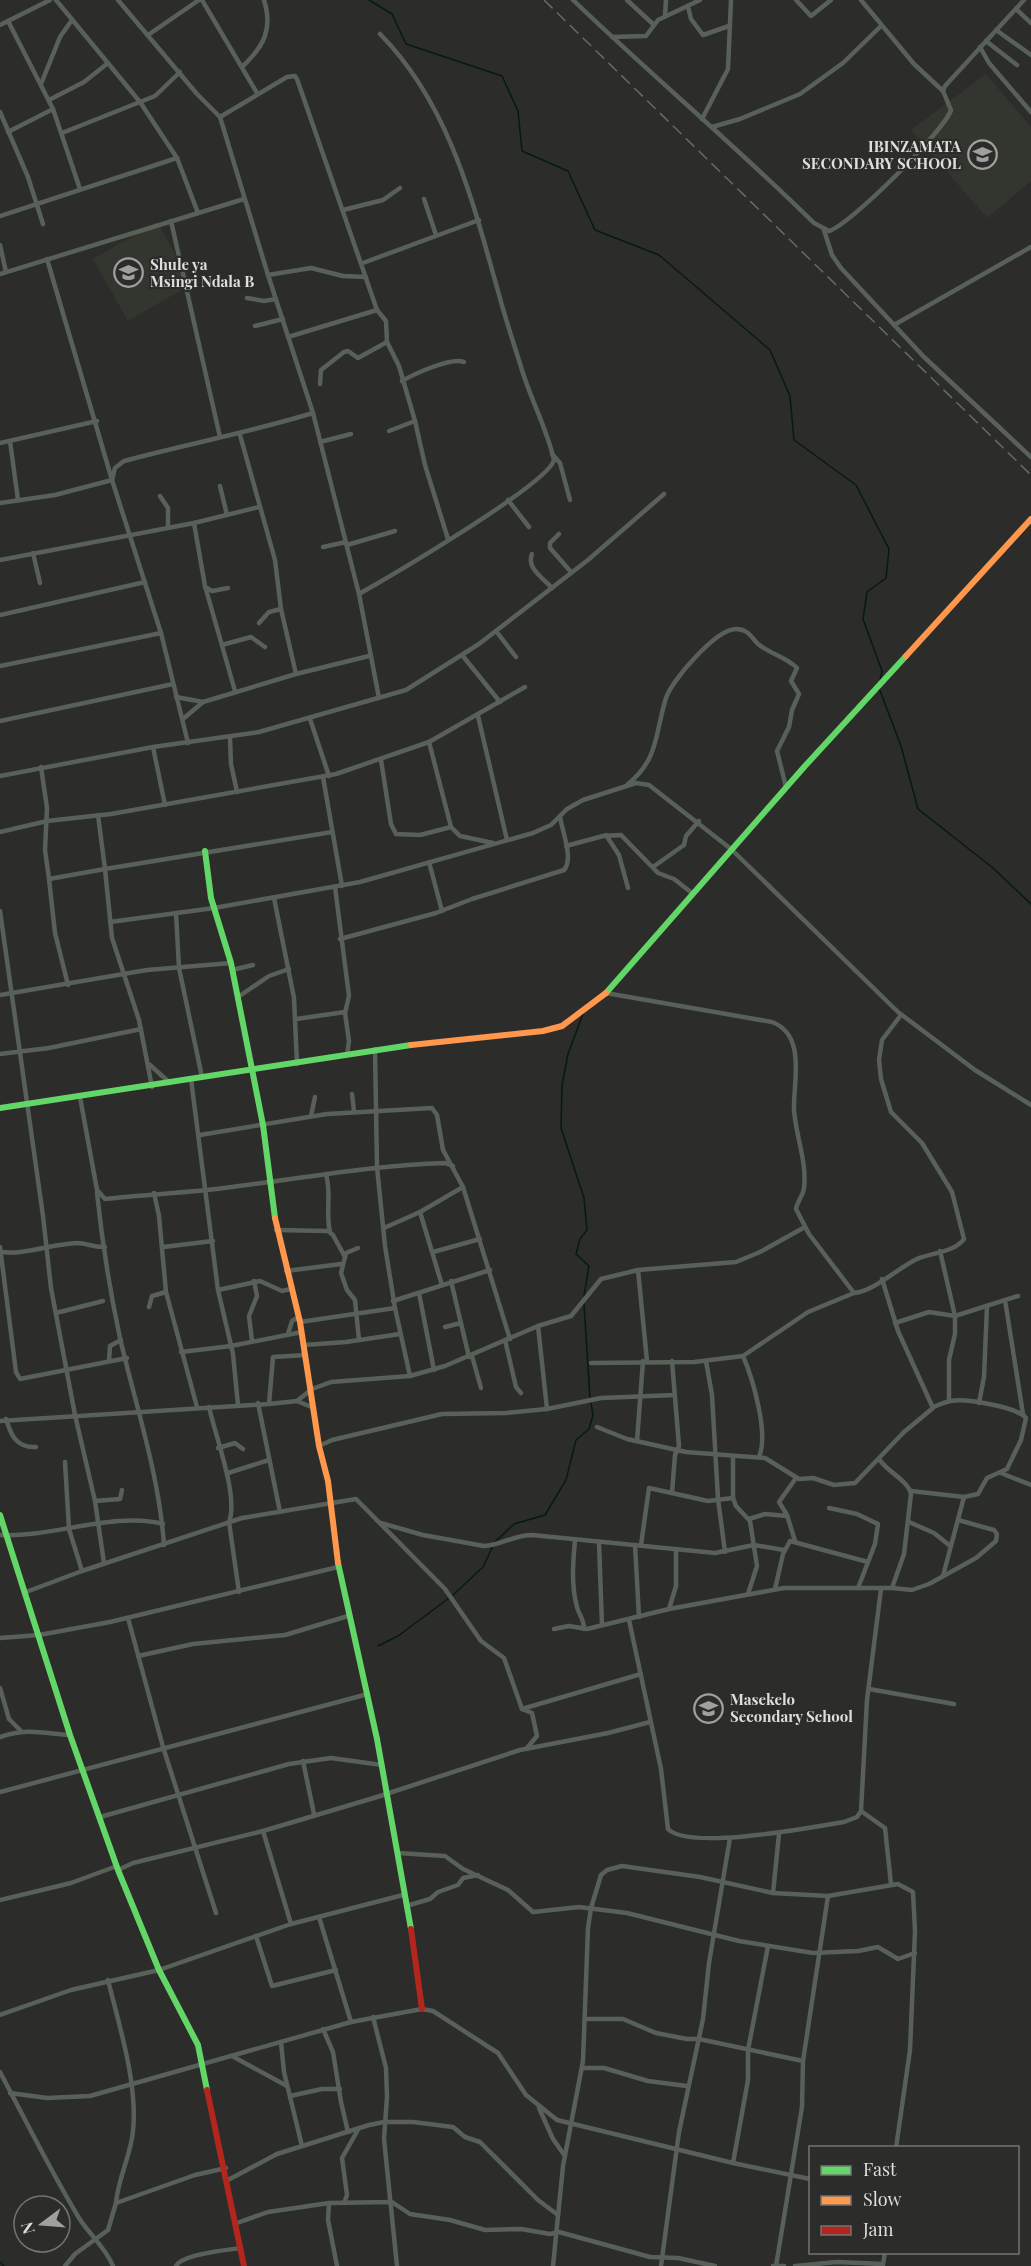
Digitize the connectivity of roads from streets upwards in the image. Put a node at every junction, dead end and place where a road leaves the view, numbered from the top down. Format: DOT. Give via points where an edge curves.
graph roads {
  1 [pos="50,0"];
  2 [pos="56,0"];
  3 [pos="118,0"];
  4 [pos="200,0"];
  5 [pos="264,0"];
  6 [pos="573,0"];
  7 [pos="627,0"];
  8 [pos="666,0"];
  9 [pos="700,0"];
  10 [pos="731,0"];
  11 [pos="797,0"];
  12 [pos="831,0"];
  13 [pos="861,0"];
  14 [pos="1024,0"];
  15 [pos="688,6"];
  16 [pos="1016,9"];
  17 [pos="665,16"];
  18 [pos="72,20"];
  19 [pos="9,21"];
  20 [pos="655,23"];
  21 [pos="1031,23"];
  22 [pos="0,25"];
  23 [pos="729,26"];
  24 [pos="881,26"];
  25 [pos="996,30"];
  26 [pos="380,34"];
  27 [pos="148,35"];
  28 [pos="612,37"];
  29 [pos="1010,40"];
  30 [pos="986,41"];
  31 [pos="980,47"];
  32 [pos="1001,51"];
  33 [pos="1031,55"];
  34 [pos="108,63"];
  35 [pos="1017,65"];
  36 [pos="243,66"];
  37 [pos="180,72"];
  38 [pos="40,84"];
  39 [pos="943,91"];
  40 [pos="258,93"];
  41 [pos="49,100"];
  42 [pos="141,102"];
  43 [pos="53,109"];
  44 [pos="0,112"];
  45 [pos="1031,112"];
  46 [pos="220,117"];
  47 [pos="702,119"];
  48 [pos="712,127"];
  49 [pos="8,132"];
  50 [pos="62,133"];
  51 [pos="177,158"];
  52 [pos="400,188"];
  53 [pos="80,189"];
  54 [pos="244,199"];
  55 [pos="424,199"];
  56 [pos="38,204"];
  57 [pos="343,210"];
  58 [pos="198,213"];
  59 [pos="0,216"];
  60 [pos="479,220"];
  61 [pos="171,221"];
  62 [pos="43,224"];
  63 [pos="824,230"];
  64 [pos="436,235"];
  65 [pos="0,244"];
  66 [pos="1031,247"];
  67 [pos="47,259"];
  68 [pos="363,263"];
  69 [pos="6,272"];
  70 [pos="0,273"];
  71 [pos="267,276"];
  72 [pos="366,278"];
  73 [pos="247,298"];
  74 [pos="276,299"];
  75 [pos="377,310"];
  76 [pos="283,319"];
  77 [pos="894,325"];
  78 [pos="255,326"];
  79 [pos="288,337"];
  80 [pos="387,342"];
  81 [pos="464,362"];
  82 [pos="402,381"];
  83 [pos="320,384"];
  84 [pos="313,413"];
  85 [pos="97,421"];
  86 [pos="415,421"];
  87 [pos="389,431"];
  88 [pos="351,434"];
  89 [pos="240,435"];
  90 [pos="220,437"];
  91 [pos="10,441"];
  92 [pos="320,442"];
  93 [pos="0,443"];
  94 [pos="552,454"];
  95 [pos="1031,458"];
  96 [pos="109,462"];
  97 [pos="120,464"];
  98 [pos="112,480"];
  99 [pos="220,486"];
  100 [pos="664,494"];
  101 [pos="160,496"];
  102 [pos="18,500"];
  103 [pos="508,500"];
  104 [pos="570,500"];
  105 [pos="0,503"];
  106 [pos="259,507"];
  107 [pos="227,515"];
  108 [pos="1031,519"];
  109 [pos="194,523"];
  110 [pos="168,526"];
  111 [pos="529,527"];
  112 [pos="395,531"];
  113 [pos="559,534"];
  114 [pos="131,536"];
  115 [pos="448,539"];
  116 [pos="346,544"];
  117 [pos="323,547"];
  118 [pos="33,553"];
  119 [pos="532,554"];
  120 [pos="0,560"];
  121 [pos="571,572"];
  122 [pos="145,582"];
  123 [pos="39,583"];
  124 [pos="205,586"];
  125 [pos="228,588"];
  126 [pos="552,588"];
  127 [pos="359,594"];
  128 [pos="281,609"];
  129 [pos="0,615"];
  130 [pos="260,623"];
  131 [pos="496,631"];
  132 [pos="161,633"];
  133 [pos="222,645"];
  134 [pos="265,647"];
  135 [pos="462,655"];
  136 [pos="369,656"];
  137 [pos="516,657"];
  138 [pos="0,666"];
  139 [pos="296,674"];
  140 [pos="173,684"];
  141 [pos="525,687"];
  142 [pos="235,691"];
  143 [pos="176,697"];
  144 [pos="380,698"];
  145 [pos="203,702"];
  146 [pos="500,702"];
  147 [pos="478,716"];
  148 [pos="183,719"];
  149 [pos="310,719"];
  150 [pos="0,721"];
  151 [pos="230,738"];
  152 [pos="429,742"];
  153 [pos="188,743"];
  154 [pos="153,747"];
  155 [pos="381,760"];
  156 [pos="41,767"];
  157 [pos="0,776"];
  158 [pos="326,777"];
  159 [pos="626,786"];
  160 [pos="786,787"];
  161 [pos="237,792"];
  162 [pos="165,805"];
  163 [pos="98,815"];
  164 [pos="560,816"];
  165 [pos="47,821"];
  166 [pos="699,821"];
  167 [pos="451,827"];
  168 [pos="0,832"];
  169 [pos="332,832"];
  170 [pos="606,835"];
  171 [pos="507,840"];
  172 [pos="496,843"];
  173 [pos="566,846"];
  174 [pos="731,849"];
  175 [pos="205,851"];
  176 [pos="429,862"];
  177 [pos="653,867"];
  178 [pos="105,869"];
  179 [pos="49,879"];
  180 [pos="342,886"];
  181 [pos="334,887"];
  182 [pos="628,888"];
  183 [pos="692,893"];
  184 [pos="274,898"];
  185 [pos="214,908"];
  186 [pos="0,911"];
  187 [pos="442,911"];
  188 [pos="176,912"];
  189 [pos="110,922"];
  190 [pos="340,939"];
  191 [pos="0,954"];
  192 [pos="7,956"];
  193 [pos="253,965"];
  194 [pos="231,966"];
  195 [pos="179,968"];
  196 [pos="289,969"];
  197 [pos="125,976"];
  198 [pos="68,985"];
  199 [pos="606,993"];
  200 [pos="12,994"];
  201 [pos="0,995"];
  202 [pos="238,998"];
  203 [pos="345,1012"];
  204 [pos="901,1015"];
  205 [pos="296,1020"];
  206 [pos="141,1029"];
  207 [pos="375,1049"];
  208 [pos="18,1052"];
  209 [pos="0,1054"];
  210 [pos="347,1055"];
  211 [pos="297,1064"];
  212 [pos="150,1065"];
  213 [pos="252,1069"];
  214 [pos="202,1077"];
  215 [pos="191,1080"];
  216 [pos="170,1083"];
  217 [pos="152,1087"];
  218 [pos="352,1094"];
  219 [pos="315,1096"];
  220 [pos="80,1097"];
  221 [pos="27,1104"];
  222 [pos="1031,1105"];
  223 [pos="0,1108"];
  224 [pos="354,1111"];
  225 [pos="378,1112"];
  226 [pos="312,1116"];
  227 [pos="262,1125"];
  228 [pos="200,1135"];
  229 [pos="453,1166"];
  230 [pos="377,1167"];
  231 [pos="326,1174"];
  232 [pos="270,1183"];
  233 [pos="463,1187"];
  234 [pos="97,1190"];
  235 [pos="207,1191"];
  236 [pos="154,1193"];
  237 [pos="105,1200"];
  238 [pos="99,1208"];
  239 [pos="420,1212"];
  240 [pos="805,1227"];
  241 [pos="384,1228"];
  242 [pos="276,1230"];
  243 [pos="330,1232"];
  244 [pos="480,1239"];
  245 [pos="213,1241"];
  246 [pos="0,1247"];
  247 [pos="105,1247"];
  248 [pos="163,1247"];
  249 [pos="46,1248"];
  250 [pos="358,1248"];
  251 [pos="940,1251"];
  252 [pos="0,1252"];
  253 [pos="433,1252"];
  254 [pos="345,1257"];
  255 [pos="341,1264"];
  256 [pos="490,1270"];
  257 [pos="638,1270"];
  258 [pos="286,1271"];
  259 [pos="882,1279"];
  260 [pos="254,1281"];
  261 [pos="451,1281"];
  262 [pos="442,1284"];
  263 [pos="291,1289"];
  264 [pos="218,1290"];
  265 [pos="166,1292"];
  266 [pos="419,1293"];
  267 [pos="854,1293"];
  268 [pos="1018,1296"];
  269 [pos="1005,1300"];
  270 [pos="103,1301"];
  271 [pos="393,1301"];
  272 [pos="987,1306"];
  273 [pos="149,1307"];
  274 [pos="394,1308"];
  275 [pos="56,1313"];
  276 [pos="358,1315"];
  277 [pos="955,1316"];
  278 [pos="299,1319"];
  279 [pos="461,1323"];
  280 [pos="895,1323"];
  281 [pos="537,1326"];
  282 [pos="445,1327"];
  283 [pos="302,1332"];
  284 [pos="288,1334"];
  285 [pos="400,1334"];
  286 [pos="121,1340"];
  287 [pos="359,1340"];
  288 [pos="507,1340"];
  289 [pos="252,1341"];
  290 [pos="304,1345"];
  291 [pos="231,1346"];
  292 [pos="181,1352"];
  293 [pos="306,1355"];
  294 [pos="471,1356"];
  295 [pos="743,1356"];
  296 [pos="127,1358"];
  297 [pos="109,1361"];
  298 [pos="645,1361"];
  299 [pos="672,1361"];
  300 [pos="706,1361"];
  301 [pos="591,1363"];
  302 [pos="67,1368"];
  303 [pos="434,1370"];
  304 [pos="410,1376"];
  305 [pos="481,1388"];
  306 [pos="312,1389"];
  307 [pos="521,1393"];
  308 [pos="675,1395"];
  309 [pos="640,1396"];
  310 [pos="297,1401"];
  311 [pos="949,1401"];
  312 [pos="258,1403"];
  313 [pos="269,1404"];
  314 [pos="979,1404"];
  315 [pos="238,1405"];
  316 [pos="197,1407"];
  317 [pos="209,1407"];
  318 [pos="933,1407"];
  319 [pos="314,1408"];
  320 [pos="547,1409"];
  321 [pos="141,1413"];
  322 [pos="1023,1414"];
  323 [pos="75,1415"];
  324 [pos="3,1420"];
  325 [pos="597,1427"];
  326 [pos="637,1441"];
  327 [pos="320,1446"];
  328 [pos="36,1447"];
  329 [pos="218,1448"];
  330 [pos="243,1449"];
  331 [pos="678,1450"];
  332 [pos="716,1453"];
  333 [pos="733,1456"];
  334 [pos="759,1457"];
  335 [pos="879,1459"];
  336 [pos="269,1460"];
  337 [pos="65,1462"];
  338 [pos="228,1473"];
  339 [pos="1001,1473"];
  340 [pos="796,1478"];
  341 [pos="1031,1485"];
  342 [pos="122,1490"];
  343 [pos="911,1491"];
  344 [pos="672,1493"];
  345 [pos="964,1497"];
  346 [pos="733,1498"];
  347 [pos="718,1499"];
  348 [pos="95,1501"];
  349 [pos="330,1503"];
  350 [pos="829,1508"];
  351 [pos="280,1512"];
  352 [pos="0,1515"];
  353 [pos="787,1516"];
  354 [pos="749,1519"];
  355 [pos="958,1520"];
  356 [pos="230,1522"];
  357 [pos="379,1522"];
  358 [pos="909,1522"];
  359 [pos="163,1524"];
  360 [pos="99,1525"];
  361 [pos="69,1529"];
  362 [pos="3,1535"];
  363 [pos="575,1540"];
  364 [pos="795,1541"];
  365 [pos="599,1543"];
  366 [pos="164,1545"];
  367 [pos="635,1545"];
  368 [pos="641,1545"];
  369 [pos="754,1545"];
  370 [pos="950,1545"];
  371 [pos="676,1548"];
  372 [pos="784,1550"];
  373 [pos="724,1552"];
  374 [pos="867,1562"];
  375 [pos="104,1563"];
  376 [pos="338,1567"];
  377 [pos="82,1570"];
  378 [pos="943,1576"];
  379 [pos="858,1588"];
  380 [pos="892,1588"];
  381 [pos="775,1589"];
  382 [pos="881,1589"];
  383 [pos="26,1592"];
  384 [pos="239,1592"];
  385 [pos="748,1594"];
  386 [pos="669,1609"];
  387 [pos="348,1616"];
  388 [pos="639,1617"];
  389 [pos="128,1618"];
  390 [pos="629,1620"];
  391 [pos="602,1625"];
  392 [pos="554,1629"];
  393 [pos="584,1629"];
  394 [pos="39,1635"];
  395 [pos="0,1638"];
  396 [pos="138,1656"];
  397 [pos="641,1674"];
  398 [pos="0,1688"];
  399 [pos="869,1689"];
  400 [pos="368,1694"];
  401 [pos="954,1704"];
  402 [pos="522,1709"];
  403 [pos="650,1722"];
  404 [pos="21,1731"];
  405 [pos="70,1736"];
  406 [pos="0,1737"];
  407 [pos="163,1747"];
  408 [pos="527,1748"];
  409 [pos="303,1761"];
  410 [pos="382,1765"];
  411 [pos="83,1771"];
  412 [pos="0,1792"];
  413 [pos="178,1793"];
  414 [pos="386,1794"];
  415 [pos="861,1811"];
  416 [pos="314,1814"];
  417 [pos="100,1817"];
  418 [pos="263,1831"];
  419 [pos="779,1834"];
  420 [pos="730,1838"];
  421 [pos="195,1846"];
  422 [pos="398,1854"];
  423 [pos="118,1868"];
  424 [pos="478,1875"];
  425 [pos="724,1882"];
  426 [pos="891,1884"];
  427 [pos="773,1893"];
  428 [pos="403,1895"];
  429 [pos="828,1896"];
  430 [pos="0,1900"];
  431 [pos="406,1906"];
  432 [pos="591,1908"];
  433 [pos="216,1913"];
  434 [pos="319,1917"];
  435 [pos="291,1924"];
  436 [pos="714,1934"];
  437 [pos="255,1936"];
  438 [pos="768,1946"];
  439 [pos="818,1953"];
  440 [pos="915,1953"];
  441 [pos="159,1970"];
  442 [pos="336,1970"];
  443 [pos="108,1980"];
  444 [pos="422,2009"];
  445 [pos="0,2015"];
  446 [pos="374,2017"];
  447 [pos="585,2019"];
  448 [pos="351,2022"];
  449 [pos="323,2029"];
  450 [pos="699,2039"];
  451 [pos="281,2042"];
  452 [pos="748,2050"];
  453 [pos="232,2056"];
  454 [pos="803,2061"];
  455 [pos="204,2065"];
  456 [pos="582,2068"];
  457 [pos="0,2072"];
  458 [pos="131,2084"];
  459 [pos="287,2086"];
  460 [pos="687,2086"];
  461 [pos="340,2089"];
  462 [pos="10,2092"];
  463 [pos="290,2096"];
  464 [pos="538,2106"];
  465 [pos="384,2122"];
  466 [pos="572,2124"];
  467 [pos="359,2128"];
  468 [pos="348,2132"];
  469 [pos="302,2146"];
  470 [pos="896,2146"];
  471 [pos="677,2149"];
  472 [pos="565,2156"];
  473 [pos="733,2163"];
  474 [pos="226,2168"];
  475 [pos="790,2174"];
  476 [pos="809,2179"];
  477 [pos="228,2180"];
  478 [pos="390,2202"];
  479 [pos="116,2203"];
  480 [pos="328,2203"];
  481 [pos="344,2203"];
  482 [pos="558,2215"];
  483 [pos="237,2223"];
  484 [pos="556,2233"];
  485 [pos="93,2239"];
  486 [pos="241,2248"];
  487 [pos="662,2258"];
  488 [pos="112,2265"];
  489 [pos="883,2265"];
  490 [pos="65,2266"];
  491 [pos="176,2266"];
  492 [pos="244,2266"];
  493 [pos="337,2266"];
  494 [pos="397,2266"];
  495 [pos="553,2266"];
  496 [pos="661,2266"];
  497 [pos="715,2266"];
  498 [pos="775,2266"];
  499 [pos="784,2266"];
  500 [pos="795,2266"];
  1 -- 19 [label="street"];
  2 -- 18 [label="street"];
  3 -- 27 [label="street"];
  4 -- 27 [label="street"];
  4 -- 36 [label="street"];
  5 -- 36 [label="street" via="269,19 267,35"];
  6 -- 28 [label="street"];
  7 -- 20 [label="street"];
  8 -- 17 [label="street"];
  9 -- 15 [label="street"];
  10 -- 23 [label="street"];
  11 -- 12 [label="street" via="812,16"];
  13 -- 24 [label="street"];
  14 -- 16 [label="street"];
  15 -- 17 [label="street"];
  15 -- 23 [label="street" via="691,19 704,35"];
  16 -- 21 [label="street"];
  16 -- 25 [label="street"];
  17 -- 20 [label="street"];
  18 -- 34 [label="street"];
  18 -- 38 [label="street"];
  19 -- 22 [label="street"];
  19 -- 38 [label="street"];
  20 -- 28 [label="street" via="644,37"];
  23 -- 47 [label="street" via="728,69"];
  24 -- 39 [label="street"];
  24 -- 48 [label="street" via="843,63 801,94"];
  25 -- 29 [label="street"];
  25 -- 30 [label="street"];
  26 -- 60 [label="street" via="428,96"];
  27 -- 37 [label="street"];
  28 -- 47 [label="street"];
  29 -- 32 [label="street"];
  29 -- 33 [label="street"];
  30 -- 31 [label="street"];
  30 -- 32 [label="street"];
  31 -- 39 [label="street"];
  31 -- 45 [label="street"];
  32 -- 35 [label="street"];
  34 -- 41 [label="street"];
  34 -- 42 [label="street"];
  36 -- 40 [label="street"];
  37 -- 42 [label="street" via="161,92"];
  37 -- 46 [label="street"];
  38 -- 41 [label="street"];
  39 -- 63 [label="street" via="951,110 938,130 880,190 840,225 831,231"];
  40 -- 46 [label="street"];
  40 -- 57 [label="street" via="295,76"];
  41 -- 43 [label="street"];
  42 -- 50 [label="street"];
  42 -- 51 [label="street"];
  43 -- 49 [label="street"];
  43 -- 50 [label="street"];
  44 -- 49 [label="street"];
  46 -- 54 [label="street"];
  47 -- 48 [label="street"];
  48 -- 63 [label="street"];
  49 -- 56 [label="street"];
  50 -- 53 [label="street"];
  51 -- 53 [label="street"];
  51 -- 58 [label="street"];
  52 -- 57 [label="street" via="383,200"];
  53 -- 56 [label="street"];
  54 -- 58 [label="street"];
  54 -- 71 [label="street"];
  55 -- 64 [label="street"];
  56 -- 59 [label="street"];
  56 -- 62 [label="street"];
  57 -- 68 [label="street"];
  58 -- 61 [label="street"];
  60 -- 64 [label="street"];
  60 -- 94 [label="street" via="498,294"];
  61 -- 67 [label="street"];
  61 -- 90 [label="street"];
  63 -- 77 [label="street" via="836,261"];
  64 -- 68 [label="street"];
  65 -- 69 [label="street"];
  66 -- 77 [label="street"];
  67 -- 69 [label="street"];
  67 -- 85 [label="street"];
  68 -- 72 [label="street"];
  69 -- 70 [label="street"];
  71 -- 72 [label="street" via="311,268"];
  71 -- 74 [label="street"];
  72 -- 75 [label="street"];
  73 -- 74 [label="street"];
  74 -- 76 [label="street"];
  75 -- 79 [label="street"];
  75 -- 80 [label="street" via="386,321"];
  76 -- 78 [label="street"];
  76 -- 79 [label="street"];
  77 -- 95 [label="street"];
  79 -- 84 [label="street"];
  80 -- 82 [label="street"];
  80 -- 83 [label="street" via="358,358 344,352 321,370"];
  81 -- 82 [label="street" via="446,363"];
  82 -- 86 [label="street"];
  84 -- 89 [label="street"];
  84 -- 92 [label="street"];
  85 -- 91 [label="street"];
  85 -- 96 [label="street"];
  86 -- 87 [label="street"];
  86 -- 115 [label="street"];
  88 -- 92 [label="street"];
  89 -- 90 [label="street"];
  89 -- 106 [label="street"];
  90 -- 97 [label="street"];
  91 -- 93 [label="street"];
  91 -- 102 [label="street"];
  92 -- 116 [label="street"];
  94 -- 103 [label="street" via="553,464 548,471"];
  94 -- 104 [label="street" via="560,463"];
  96 -- 97 [label="street"];
  96 -- 98 [label="street"];
  97 -- 98 [label="street"];
  98 -- 102 [label="street"];
  98 -- 114 [label="street"];
  99 -- 107 [label="street"];
  100 -- 121 [label="street"];
  101 -- 110 [label="street" via="168,508"];
  102 -- 105 [label="street"];
  103 -- 111 [label="street"];
  103 -- 115 [label="street"];
  106 -- 107 [label="street"];
  106 -- 128 [label="street" via="275,560"];
  107 -- 109 [label="street"];
  108 -- 160 [label="street"];
  109 -- 110 [label="street"];
  109 -- 124 [label="street"];
  110 -- 114 [label="street"];
  112 -- 116 [label="street"];
  113 -- 121 [label="street" via="550,548"];
  114 -- 118 [label="street"];
  114 -- 122 [label="street"];
  115 -- 127 [label="street"];
  116 -- 117 [label="street"];
  116 -- 127 [label="street"];
  118 -- 120 [label="street"];
  118 -- 123 [label="street"];
  119 -- 126 [label="street" via="532,568"];
  121 -- 126 [label="street"];
  122 -- 129 [label="street"];
  122 -- 132 [label="street"];
  124 -- 125 [label="street" via="212,591"];
  124 -- 133 [label="street"];
  126 -- 131 [label="street"];
  127 -- 136 [label="street"];
  128 -- 130 [label="street" via="269,612"];
  128 -- 139 [label="street"];
  131 -- 135 [label="street"];
  131 -- 137 [label="street"];
  132 -- 138 [label="street"];
  132 -- 140 [label="street"];
  133 -- 134 [label="street" via="250,637"];
  133 -- 142 [label="street"];
  135 -- 144 [label="street" via="415,686"];
  135 -- 146 [label="street"];
  136 -- 139 [label="street"];
  136 -- 144 [label="street"];
  139 -- 142 [label="street"];
  140 -- 143 [label="street"];
  140 -- 150 [label="street"];
  141 -- 146 [label="street"];
  142 -- 145 [label="street"];
  143 -- 145 [label="street"];
  143 -- 148 [label="street"];
  144 -- 149 [label="street"];
  145 -- 148 [label="street"];
  146 -- 147 [label="street"];
  147 -- 152 [label="street"];
  147 -- 171 [label="street"];
  148 -- 153 [label="street"];
  149 -- 151 [label="street"];
  149 -- 158 [label="street"];
  151 -- 153 [label="street"];
  151 -- 161 [label="street"];
  152 -- 155 [label="street"];
  152 -- 167 [label="street"];
  153 -- 154 [label="street"];
  154 -- 156 [label="street"];
  154 -- 162 [label="street"];
  155 -- 158 [label="street"];
  155 -- 167 [label="street" via="396,834 420,835"];
  156 -- 157 [label="street"];
  156 -- 165 [label="street"];
  158 -- 161 [label="street"];
  158 -- 169 [label="street"];
  159 -- 160 [label="street" via="650,759 676,677 723,634 736,629 750,633 760,645 797,668 791,681 799,694 777,751"];
  159 -- 164 [label="street" via="572,806"];
  159 -- 166 [label="street" via="640,782 649,785"];
  160 -- 174 [label="street"];
  161 -- 162 [label="street"];
  162 -- 163 [label="street"];
  163 -- 165 [label="street"];
  163 -- 178 [label="street"];
  164 -- 171 [label="street" via="544,828"];
  164 -- 173 [label="street"];
  165 -- 168 [label="street"];
  165 -- 179 [label="street"];
  166 -- 174 [label="street"];
  166 -- 177 [label="street" via="686,836 684,846"];
  167 -- 172 [label="street" via="460,836"];
  169 -- 175 [label="street"];
  169 -- 180 [label="street"];
  170 -- 173 [label="street"];
  170 -- 177 [label="street" via="624,837"];
  170 -- 182 [label="street" via="619,855"];
  171 -- 172 [label="street"];
  172 -- 176 [label="street"];
  173 -- 187 [label="street" via="568,864 564,870"];
  174 -- 183 [label="street"];
  174 -- 204 [label="street"];
  175 -- 178 [label="street"];
  175 -- 185 [label="street"];
  176 -- 180 [label="street"];
  176 -- 187 [label="street"];
  177 -- 183 [label="street"];
  178 -- 179 [label="street"];
  178 -- 189 [label="street"];
  179 -- 198 [label="street"];
  180 -- 181 [label="street"];
  181 -- 184 [label="street"];
  181 -- 190 [label="street"];
  183 -- 199 [label="street"];
  184 -- 185 [label="street"];
  184 -- 196 [label="street"];
  185 -- 188 [label="street"];
  185 -- 194 [label="street"];
  186 -- 192 [label="street"];
  187 -- 190 [label="street"];
  188 -- 189 [label="street"];
  188 -- 195 [label="street"];
  189 -- 197 [label="street"];
  190 -- 203 [label="street" via="348,996"];
  191 -- 192 [label="street"];
  192 -- 200 [label="street"];
  193 -- 194 [label="street"];
  194 -- 195 [label="street"];
  194 -- 202 [label="street"];
  195 -- 197 [label="street"];
  195 -- 214 [label="street"];
  196 -- 202 [label="street" via="269,976"];
  196 -- 205 [label="street"];
  197 -- 198 [label="street"];
  197 -- 206 [label="street"];
  198 -- 200 [label="street"];
  199 -- 207 [label="street" via="568,1022 552,1029"];
  199 -- 240 [label="street" via="772,1022 786,1031 796,1059 795,1112 804,1182 796,1209"];
  200 -- 201 [label="street"];
  200 -- 208 [label="street"];
  202 -- 213 [label="street"];
  203 -- 205 [label="street"];
  203 -- 210 [label="street"];
  204 -- 222 [label="street" via="975,1070"];
  204 -- 251 [label="street" via="882,1040 881,1079 891,1112 922,1143 952,1192 964,1240"];
  205 -- 211 [label="street"];
  206 -- 208 [label="street"];
  206 -- 212 [label="street"];
  207 -- 210 [label="street"];
  207 -- 225 [label="street"];
  208 -- 209 [label="street"];
  208 -- 221 [label="street"];
  210 -- 211 [label="street"];
  211 -- 213 [label="street"];
  212 -- 216 [label="street"];
  212 -- 217 [label="street"];
  213 -- 214 [label="street"];
  213 -- 227 [label="street"];
  214 -- 215 [label="street"];
  215 -- 216 [label="street"];
  215 -- 228 [label="street"];
  216 -- 217 [label="street"];
  217 -- 220 [label="street"];
  218 -- 224 [label="street"];
  219 -- 226 [label="street"];
  220 -- 221 [label="street"];
  220 -- 234 [label="street"];
  221 -- 223 [label="street"];
  221 -- 249 [label="street"];
  224 -- 225 [label="street"];
  224 -- 226 [label="street"];
  225 -- 229 [label="street" via="432,1108 437,1115 443,1150"];
  225 -- 230 [label="street"];
  226 -- 227 [label="street"];
  227 -- 228 [label="street"];
  227 -- 232 [label="street"];
  228 -- 235 [label="street"];
  229 -- 230 [label="street"];
  229 -- 233 [label="street"];
  230 -- 231 [label="street"];
  230 -- 241 [label="street"];
  231 -- 232 [label="street"];
  231 -- 243 [label="street"];
  232 -- 235 [label="street"];
  232 -- 242 [label="street"];
  233 -- 239 [label="street"];
  233 -- 244 [label="street"];
  234 -- 237 [label="street"];
  234 -- 238 [label="street"];
  235 -- 236 [label="street"];
  235 -- 245 [label="street"];
  236 -- 237 [label="street"];
  236 -- 248 [label="street"];
  237 -- 238 [label="street"];
  238 -- 247 [label="street"];
  239 -- 241 [label="street"];
  239 -- 253 [label="street"];
  240 -- 257 [label="street" via="736,1262"];
  240 -- 267 [label="street"];
  241 -- 271 [label="street"];
  242 -- 243 [label="street"];
  242 -- 258 [label="street"];
  243 -- 254 [label="street"];
  244 -- 253 [label="street"];
  244 -- 256 [label="street"];
  245 -- 248 [label="street"];
  245 -- 264 [label="street"];
  246 -- 252 [label="street"];
  247 -- 249 [label="street" via="78,1243"];
  247 -- 286 [label="street"];
  248 -- 265 [label="street"];
  249 -- 252 [label="street"];
  249 -- 275 [label="street"];
  250 -- 254 [label="street"];
  251 -- 259 [label="street"];
  251 -- 277 [label="street"];
  252 -- 302 [label="street" via="18,1377 23,1380"];
  253 -- 262 [label="street"];
  254 -- 255 [label="street"];
  255 -- 258 [label="street"];
  255 -- 276 [label="street"];
  256 -- 261 [label="street"];
  256 -- 288 [label="street"];
  257 -- 281 [label="street" via="601,1279 574,1314"];
  257 -- 298 [label="street"];
  258 -- 263 [label="street"];
  259 -- 267 [label="street"];
  259 -- 280 [label="street"];
  260 -- 263 [label="street" via="266,1282 282,1291"];
  260 -- 264 [label="street"];
  260 -- 289 [label="street" via="257,1296 249,1316"];
  261 -- 262 [label="street"];
  261 -- 279 [label="street"];
  262 -- 266 [label="street"];
  263 -- 278 [label="street"];
  264 -- 291 [label="street"];
  265 -- 273 [label="street" via="152,1296"];
  265 -- 292 [label="street"];
  266 -- 271 [label="street"];
  266 -- 303 [label="street"];
  267 -- 295 [label="street" via="808,1312"];
  268 -- 269 [label="street"];
  269 -- 272 [label="street"];
  269 -- 322 [label="street"];
  270 -- 275 [label="street"];
  271 -- 274 [label="street"];
  272 -- 277 [label="street"];
  272 -- 314 [label="street"];
  274 -- 276 [label="street"];
  274 -- 285 [label="street"];
  275 -- 302 [label="street"];
  276 -- 278 [label="street"];
  276 -- 287 [label="street"];
  277 -- 280 [label="street" via="929,1312"];
  277 -- 311 [label="street"];
  278 -- 283 [label="street"];
  278 -- 284 [label="street" via="292,1321"];
  279 -- 282 [label="street"];
  279 -- 294 [label="street"];
  280 -- 318 [label="street"];
  281 -- 288 [label="street"];
  281 -- 320 [label="street"];
  283 -- 284 [label="street"];
  283 -- 290 [label="street"];
  284 -- 289 [label="street"];
  285 -- 287 [label="street"];
  285 -- 304 [label="street"];
  286 -- 296 [label="street"];
  286 -- 297 [label="street" via="110,1346"];
  287 -- 290 [label="street"];
  288 -- 294 [label="street"];
  288 -- 307 [label="street" via="516,1387"];
  289 -- 291 [label="street"];
  290 -- 293 [label="street"];
  291 -- 292 [label="street"];
  291 -- 315 [label="street"];
  292 -- 316 [label="street"];
  293 -- 306 [label="street"];
  293 -- 313 [label="street" via="273,1357"];
  294 -- 303 [label="street"];
  294 -- 305 [label="street"];
  295 -- 300 [label="street"];
  295 -- 334 [label="street" via="757,1391 762,1443"];
  296 -- 297 [label="street"];
  296 -- 321 [label="street"];
  297 -- 302 [label="street"];
  298 -- 299 [label="street"];
  298 -- 301 [label="street"];
  298 -- 309 [label="street"];
  299 -- 300 [label="street"];
  299 -- 308 [label="street"];
  300 -- 332 [label="street"];
  302 -- 323 [label="street"];
  303 -- 304 [label="street"];
  304 -- 306 [label="street" via="331,1382"];
  306 -- 310 [label="street"];
  306 -- 319 [label="street"];
  308 -- 309 [label="street"];
  308 -- 331 [label="street"];
  309 -- 320 [label="street" via="601,1398"];
  309 -- 326 [label="street"];
  310 -- 313 [label="street"];
  310 -- 319 [label="street"];
  311 -- 314 [label="street"];
  311 -- 318 [label="street"];
  312 -- 313 [label="street"];
  312 -- 315 [label="street"];
  312 -- 336 [label="street"];
  314 -- 322 [label="street"];
  315 -- 317 [label="street"];
  316 -- 317 [label="street"];
  316 -- 321 [label="street"];
  317 -- 329 [label="street"];
  318 -- 335 [label="street"];
  319 -- 327 [label="street"];
  320 -- 327 [label="street" via="429,1416"];
  321 -- 323 [label="street"];
  321 -- 359 [label="street"];
  322 -- 339 [label="street" via="1026,1421 1021,1440 1007,1469"];
  323 -- 324 [label="street"];
  323 -- 348 [label="street"];
  324 -- 328 [label="street" via="16,1441"];
  325 -- 326 [label="street"];
  326 -- 331 [label="street"];
  327 -- 349 [label="street"];
  329 -- 330 [label="street" via="235,1443"];
  329 -- 338 [label="street"];
  331 -- 332 [label="street"];
  331 -- 344 [label="street"];
  332 -- 333 [label="street"];
  332 -- 347 [label="street"];
  333 -- 334 [label="street"];
  333 -- 346 [label="street"];
  334 -- 340 [label="street"];
  335 -- 340 [label="street" via="850,1485"];
  335 -- 343 [label="street"];
  336 -- 338 [label="street"];
  336 -- 351 [label="street"];
  337 -- 361 [label="street"];
  338 -- 356 [label="street"];
  339 -- 341 [label="street"];
  339 -- 345 [label="street" via="987,1478 976,1495"];
  340 -- 353 [label="street" via="778,1502"];
  342 -- 348 [label="street" via="120,1499"];
  343 -- 345 [label="street"];
  343 -- 358 [label="street"];
  344 -- 347 [label="street" via="708,1501"];
  344 -- 368 [label="street" via="647,1489"];
  345 -- 355 [label="street"];
  346 -- 347 [label="street"];
  346 -- 354 [label="street"];
  347 -- 373 [label="street"];
  348 -- 360 [label="street"];
  349 -- 351 [label="street"];
  349 -- 357 [label="street" via="356,1499"];
  349 -- 376 [label="street"];
  350 -- 374 [label="street" via="877,1521 875,1544"];
  351 -- 356 [label="street"];
  352 -- 362 [label="street"];
  353 -- 354 [label="street" via="765,1514"];
  353 -- 364 [label="street"];
  354 -- 369 [label="street"];
  355 -- 370 [label="street"];
  355 -- 378 [label="street" via="994,1530 997,1538 985,1552"];
  356 -- 366 [label="street"];
  356 -- 384 [label="street"];
  357 -- 363 [label="street" via="484,1546 522,1535"];
  357 -- 402 [label="street" via="445,1589 481,1641 504,1658"];
  358 -- 370 [label="street"];
  358 -- 380 [label="street" via="904,1554"];
  359 -- 360 [label="street" via="125,1520"];
  359 -- 366 [label="street"];
  360 -- 361 [label="street"];
  360 -- 375 [label="street"];
  361 -- 362 [label="street"];
  361 -- 377 [label="street"];
  362 -- 383 [label="street"];
  363 -- 365 [label="street"];
  363 -- 393 [label="street" via="573,1580"];
  364 -- 372 [label="street" via="789,1542"];
  364 -- 374 [label="street"];
  365 -- 367 [label="street"];
  365 -- 391 [label="street"];
  366 -- 375 [label="street"];
  367 -- 368 [label="street"];
  367 -- 388 [label="street"];
  368 -- 371 [label="street"];
  369 -- 372 [label="street"];
  369 -- 373 [label="street"];
  369 -- 385 [label="street" via="757,1569"];
  370 -- 378 [label="street"];
  371 -- 373 [label="street"];
  371 -- 386 [label="street" via="676,1586"];
  372 -- 381 [label="street"];
  374 -- 379 [label="street"];
  375 -- 377 [label="street"];
  376 -- 384 [label="street"];
  376 -- 387 [label="street"];
  377 -- 383 [label="street"];
  378 -- 380 [label="street" via="914,1590"];
  379 -- 381 [label="street"];
  379 -- 382 [label="street"];
  380 -- 382 [label="street"];
  381 -- 385 [label="street"];
  382 -- 399 [label="street"];
  383 -- 394 [label="street"];
  384 -- 389 [label="street"];
  385 -- 386 [label="street"];
  386 -- 388 [label="street"];
  387 -- 396 [label="street" via="285,1635 193,1644"];
  387 -- 400 [label="street"];
  388 -- 390 [label="street"];
  389 -- 394 [label="street"];
  389 -- 396 [label="street"];
  390 -- 391 [label="street"];
  390 -- 397 [label="street"];
  391 -- 393 [label="street"];
  392 -- 393 [label="street"];
  394 -- 395 [label="street"];
  394 -- 405 [label="street"];
  396 -- 407 [label="street"];
  397 -- 402 [label="street"];
  397 -- 403 [label="street"];
  398 -- 404 [label="street" via="9,1719"];
  399 -- 401 [label="street"];
  399 -- 415 [label="street"];
  400 -- 407 [label="street"];
  400 -- 410 [label="street"];
  402 -- 408 [label="street" via="532,1713 538,1734"];
  403 -- 408 [label="street" via="608,1734"];
  403 -- 420 [label="street" via="661,1769 668,1829 678,1834"];
  404 -- 405 [label="street"];
  404 -- 406 [label="street"];
  405 -- 411 [label="street"];
  407 -- 411 [label="street"];
  407 -- 413 [label="street"];
  408 -- 414 [label="street"];
  409 -- 410 [label="street" via="331,1758"];
  409 -- 413 [label="street"];
  409 -- 416 [label="street"];
  410 -- 414 [label="street"];
  411 -- 412 [label="street"];
  411 -- 417 [label="street"];
  413 -- 417 [label="street"];
  413 -- 421 [label="street"];
  414 -- 416 [label="street"];
  414 -- 422 [label="street"];
  415 -- 419 [label="street" via="852,1820"];
  415 -- 426 [label="street" via="885,1828"];
  416 -- 418 [label="street"];
  417 -- 423 [label="street"];
  418 -- 421 [label="street"];
  418 -- 435 [label="street"];
  419 -- 420 [label="street"];
  419 -- 427 [label="street"];
  420 -- 425 [label="street"];
  421 -- 423 [label="street"];
  421 -- 433 [label="street"];
  422 -- 424 [label="street" via="442,1855"];
  422 -- 428 [label="street"];
  423 -- 430 [label="street"];
  423 -- 441 [label="street"];
  424 -- 431 [label="street" via="463,1878 458,1886"];
  424 -- 432 [label="street" via="508,1890 533,1912"];
  425 -- 427 [label="street"];
  425 -- 432 [label="street" via="616,1866 601,1875"];
  425 -- 436 [label="street"];
  426 -- 429 [label="street"];
  426 -- 440 [label="street" via="904,1885 913,1892"];
  427 -- 429 [label="street"];
  428 -- 431 [label="street"];
  428 -- 434 [label="street"];
  429 -- 439 [label="street"];
  431 -- 444 [label="street"];
  432 -- 436 [label="street"];
  432 -- 447 [label="street"];
  434 -- 435 [label="street"];
  434 -- 442 [label="street"];
  435 -- 437 [label="street"];
  436 -- 438 [label="street"];
  436 -- 450 [label="street"];
  437 -- 441 [label="street"];
  437 -- 442 [label="street" via="272,1986"];
  438 -- 439 [label="street"];
  438 -- 452 [label="street"];
  439 -- 440 [label="street" via="878,1947 898,1959"];
  439 -- 454 [label="street"];
  440 -- 470 [label="street" via="909,2061"];
  441 -- 443 [label="street"];
  441 -- 455 [label="street" via="193,2031"];
  442 -- 448 [label="street"];
  443 -- 445 [label="street"];
  443 -- 458 [label="street"];
  444 -- 446 [label="street"];
  444 -- 464 [label="street" via="498,2053"];
  446 -- 448 [label="street"];
  446 -- 465 [label="street" via="386,2068"];
  447 -- 450 [label="street" via="623,2019 657,2033"];
  447 -- 456 [label="street"];
  448 -- 449 [label="street"];
  449 -- 451 [label="street"];
  449 -- 461 [label="street" via="333,2052"];
  450 -- 452 [label="street"];
  450 -- 460 [label="street"];
  451 -- 453 [label="street"];
  451 -- 459 [label="street"];
  452 -- 454 [label="street"];
  452 -- 473 [label="street" via="748,2080"];
  453 -- 455 [label="street"];
  453 -- 459 [label="street"];
  454 -- 475 [label="street" via="802,2107"];
  455 -- 458 [label="street"];
  455 -- 474 [label="street"];
  456 -- 460 [label="street" via="604,2068 648,2081"];
  456 -- 466 [label="street"];
  457 -- 462 [label="street"];
  458 -- 462 [label="street" via="84,2097"];
  458 -- 479 [label="street" via="133,2132"];
  459 -- 463 [label="street"];
  460 -- 471 [label="street"];
  461 -- 463 [label="street"];
  461 -- 468 [label="street"];
  462 -- 485 [label="street"];
  463 -- 469 [label="street"];
  464 -- 466 [label="street" via="557,2120"];
  464 -- 472 [label="street"];
  465 -- 467 [label="street"];
  465 -- 478 [label="street"];
  465 -- 482 [label="street" via="453,2127 480,2142"];
  466 -- 471 [label="street"];
  466 -- 472 [label="street"];
  467 -- 468 [label="street"];
  467 -- 481 [label="street" via="342,2158"];
  468 -- 469 [label="street"];
  469 -- 477 [label="street" via="250,2166"];
  471 -- 473 [label="street"];
  471 -- 487 [label="street"];
  472 -- 482 [label="street"];
  473 -- 475 [label="street"];
  474 -- 477 [label="street"];
  474 -- 479 [label="street"];
  475 -- 476 [label="street"];
  475 -- 498 [label="street"];
  477 -- 483 [label="street"];
  478 -- 481 [label="street"];
  478 -- 484 [label="street" via="410,2214 484,2230"];
  478 -- 494 [label="street"];
  479 -- 485 [label="street" via="110,2227"];
  480 -- 481 [label="street"];
  480 -- 483 [label="street" via="268,2212"];
  480 -- 493 [label="street"];
  482 -- 484 [label="street"];
  483 -- 486 [label="street"];
  484 -- 487 [label="street"];
  484 -- 495 [label="street"];
  485 -- 488 [label="street" via="108,2254"];
  485 -- 490 [label="street"];
  486 -- 491 [label="street" via="188,2258 178,2261"];
  486 -- 492 [label="street"];
  487 -- 496 [label="street"];
  487 -- 497 [label="street"];
  489 -- 500 [label="street" via="837,2262"];
  498 -- 499 [label="street"];
}
